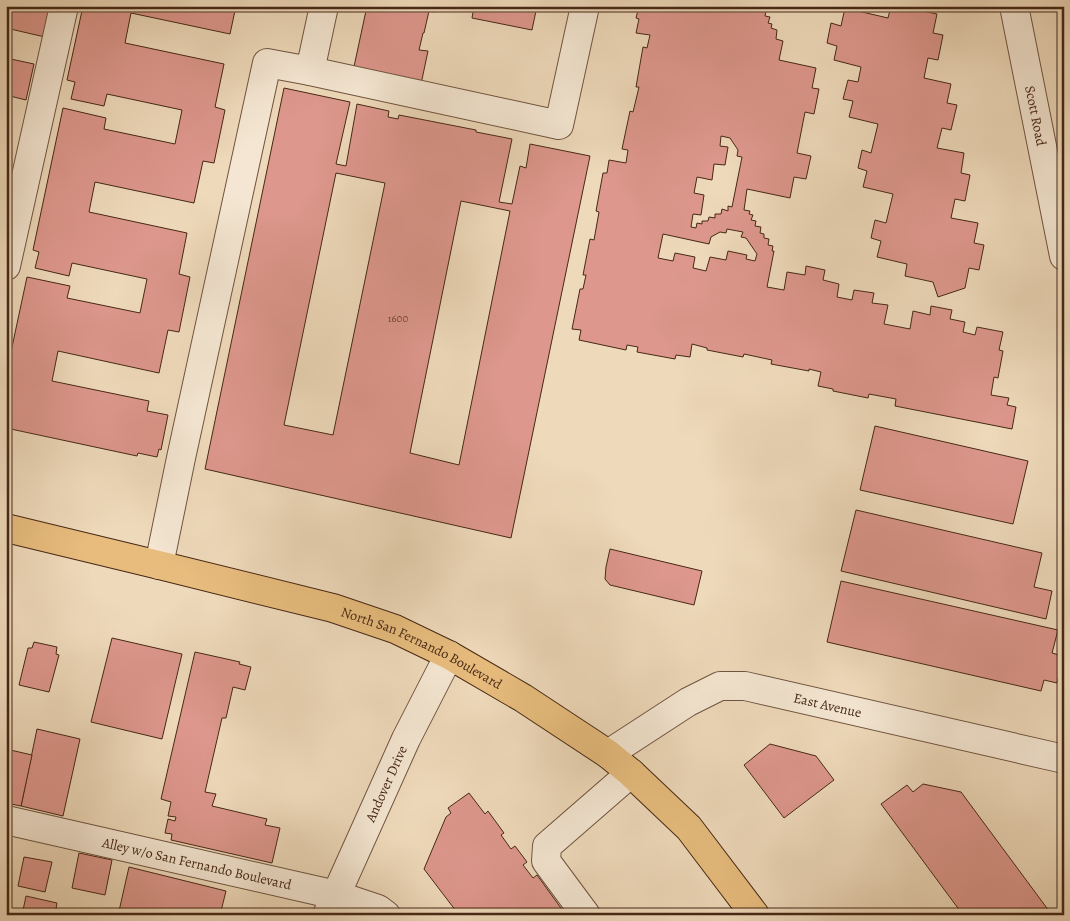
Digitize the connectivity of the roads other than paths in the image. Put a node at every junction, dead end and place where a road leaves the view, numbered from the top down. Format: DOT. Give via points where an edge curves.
graph roads {
  1 [pos="64,6"];
  2 [pos="324,6"];
  3 [pos="585,6"];
  4 [pos="1014,6"];
  5 [pos="310,71"];
  6 [pos="1053,143"];
  7 [pos="1064,256"];
  8 [pos="6,266"];
  9 [pos="6,528"];
  10 [pos="159,565"];
  11 [pos="449,655"];
  12 [pos="608,754"];
  13 [pos="1064,759"];
  14 [pos="631,772"];
  15 [pos="6,820"];
  16 [pos="331,905"];
  17 [pos="386,915"];
  18 [pos="586,915"];
  19 [pos="755,915"];
  1 -- 8 [label="street"];
  2 -- 5 [label="street"];
  3 -- 5 [label="street" via="559,125"];
  4 -- 6 [label="street, Scott Road"];
  5 -- 10 [label="street" via="267,63"];
  6 -- 7 [label="street, Scott Road"];
  9 -- 10 [label="main road, North San Fernando Boulevard"];
  10 -- 11 [label="main road, North San Fernando Boulevard" via="333,608 395,629"];
  11 -- 12 [label="main road, North San Fernando Boulevard" via="523,698"];
  11 -- 16 [label="street, Andover Drive" via="406,739"];
  12 -- 13 [label="street, East Avenue" via="688,702 720,686 745,686"];
  12 -- 14 [label="main road, North San Fernando Boulevard"];
  14 -- 18 [label="street" via="547,846 546,861"];
  14 -- 19 [label="main road, North San Fernando Boulevard" via="689,828"];
  15 -- 16 [label="street, Alley w/o San Fernando Boulevard"];
  16 -- 17 [label="street, Alley w/o San Fernando Boulevard" via="378,909"];
}
